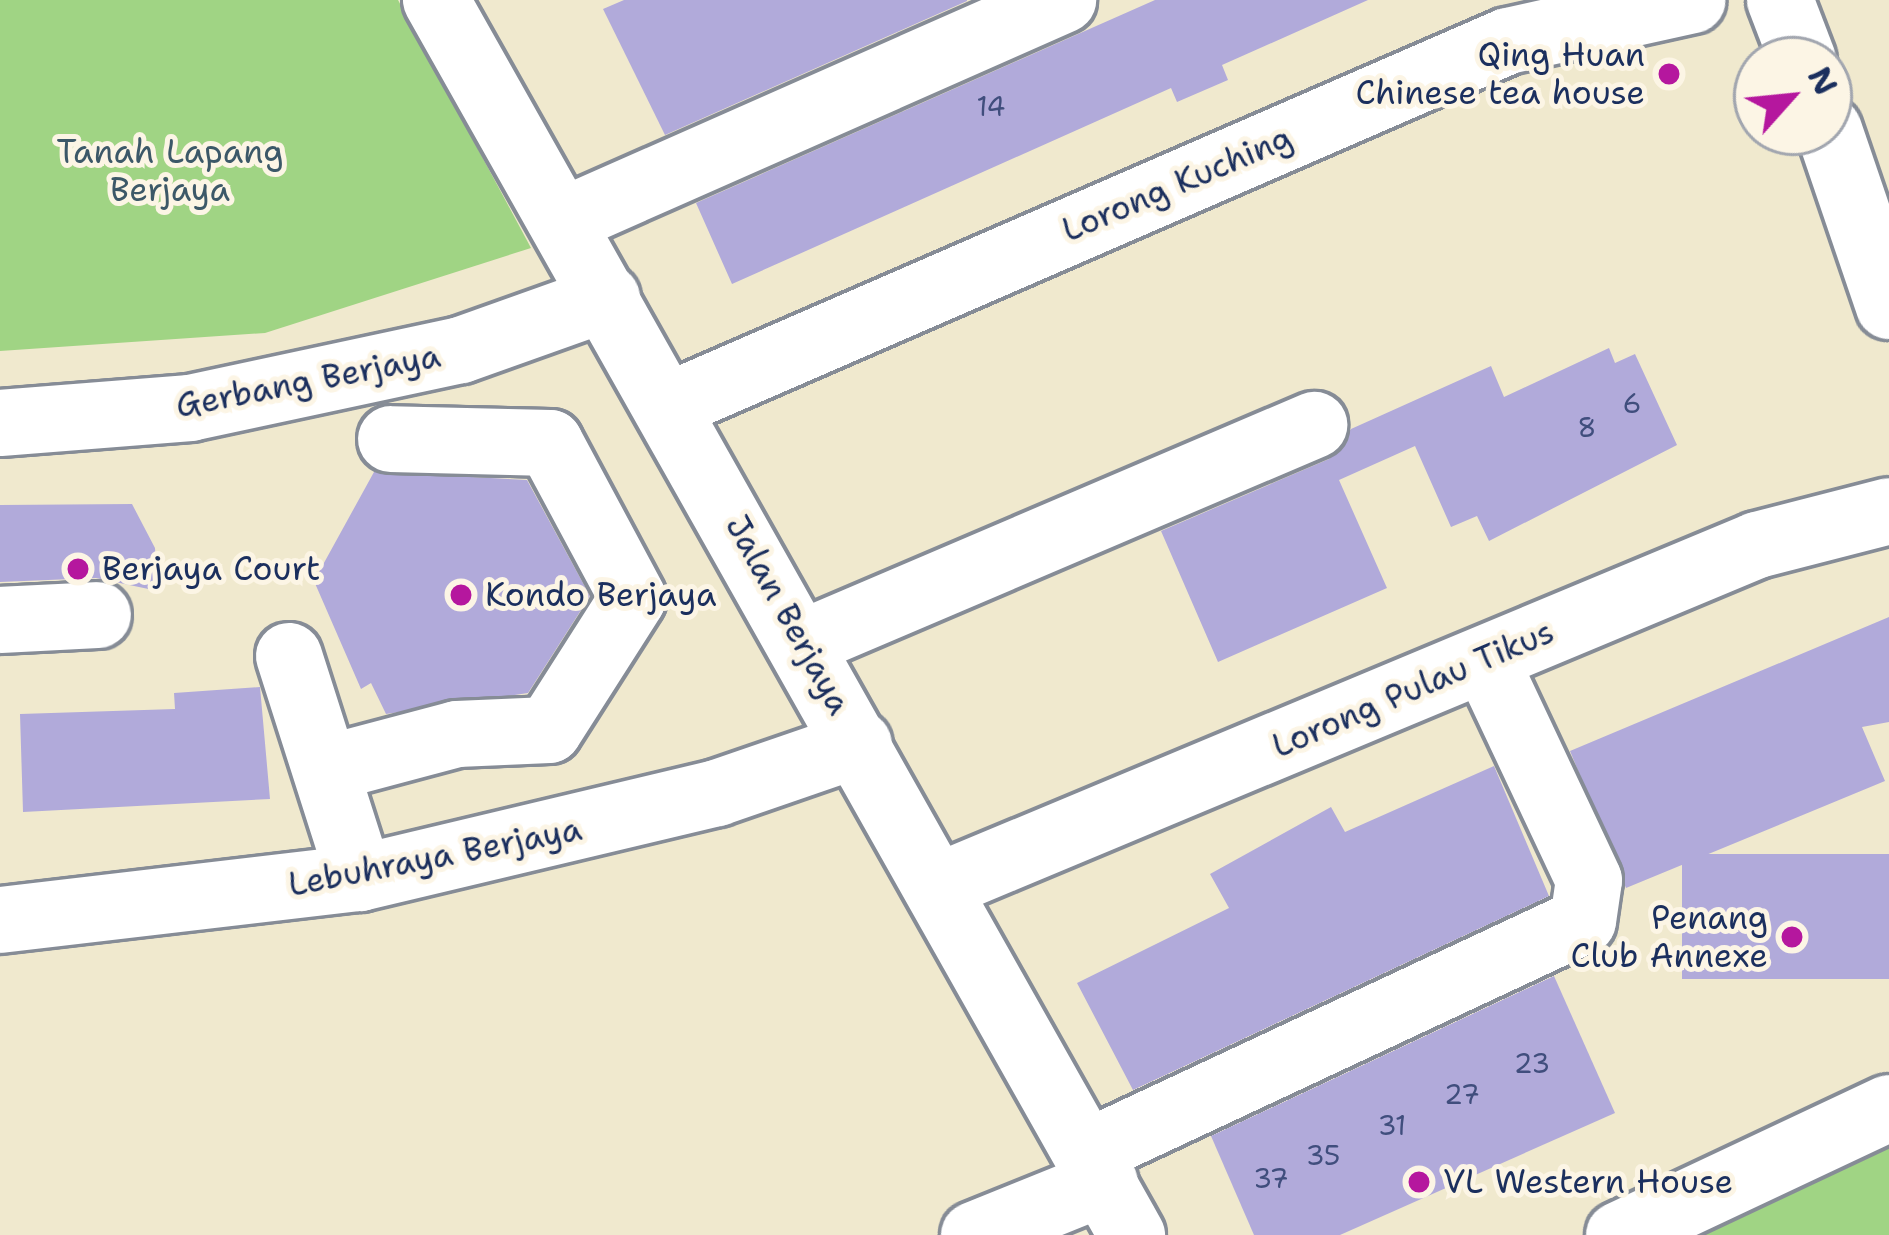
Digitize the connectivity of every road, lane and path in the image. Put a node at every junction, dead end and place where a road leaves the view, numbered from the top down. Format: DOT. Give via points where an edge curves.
graph roads {
  1 [pos="436,0"];
  2 [pos="1693,0"];
  3 [pos="1780,0"];
  4 [pos="1022,8"];
  5 [pos="1498,20"];
  6 [pos="1794,36"];
  7 [pos="1838,156"];
  8 [pos="562,221"];
  9 [pos="607,298"];
  10 [pos="1889,306"];
  11 [pos="673,404"];
  12 [pos="0,423"];
  13 [pos="1314,425"];
  14 [pos="392,439"];
  15 [pos="1889,511"];
  16 [pos="98,615"];
  17 [pos="0,620"];
  18 [pos="803,643"];
  19 [pos="290,656"];
  20 [pos="1485,659"];
  21 [pos="859,743"];
  22 [pos="329,768"];
  23 [pos="360,878"];
  24 [pos="942,885"];
  25 [pos="0,920"];
  26 [pos="1889,1108"];
  27 [pos="1108,1190"];
  28 [pos="1648,1228"];
  29 [pos="974,1235"];
  1 -- 8 [label="street, Jalan Berjaya"];
  2 -- 5 [label="street, Lorong Kuching"];
  3 -- 6 [label="street"];
  4 -- 8 [label="street"];
  5 -- 11 [label="street, Lorong Kuching"];
  7 -- 10 [label="street"];
  8 -- 9 [label="street, Jalan Berjaya"];
  9 -- 11 [label="street, Jalan Berjaya"];
  9 -- 12 [label="street, Gerbang Berjaya" via="460,350 190,408"];
  11 -- 18 [label="street, Jalan Berjaya"];
  13 -- 18 [label="street"];
  14 -- 22 [label="street" via="550,443 633,598 549,730 458,734"];
  15 -- 20 [label="street, Lorong Pulau Tikus" via="1757,545"];
  16 -- 17 [label="street"];
  18 -- 21 [label="street, Jalan Berjaya"];
  19 -- 22 [label="street"];
  20 -- 24 [label="street, Lorong Pulau Tikus"];
  20 -- 27 [label="street" via="1589,880 1583,920"];
  21 -- 23 [label="street, Lebuhraya Berjaya" via="717,793"];
  21 -- 24 [label="street, Jalan Berjaya"];
  22 -- 23 [label="street"];
  23 -- 25 [label="street, Lebuhraya Berjaya"];
  24 -- 27 [label="street, Jalan Berjaya"];
  26 -- 28 [label="street"];
  27 -- 29 [label="street"];
}
